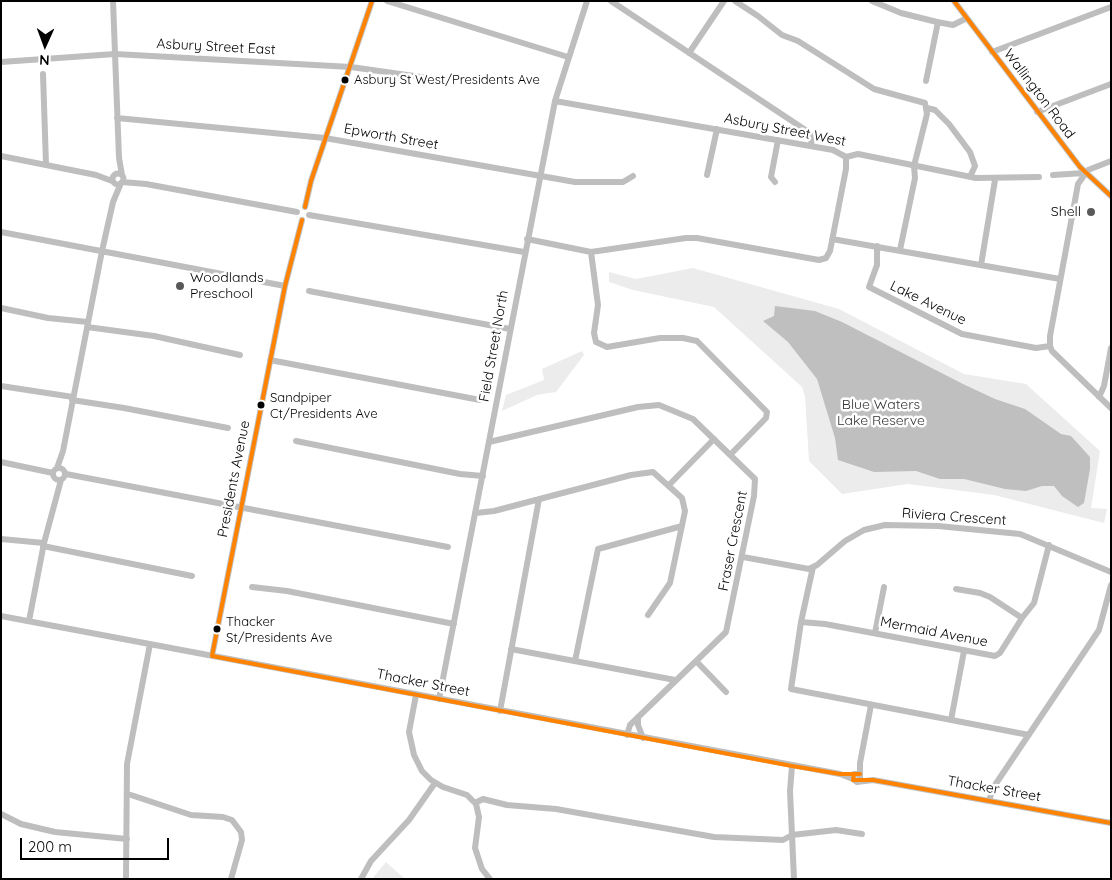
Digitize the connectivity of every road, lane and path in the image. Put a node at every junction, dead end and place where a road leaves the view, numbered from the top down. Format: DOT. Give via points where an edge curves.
graph roads {
  1 [pos="113,1"];
  2 [pos="372,1"];
  3 [pos="387,1"];
  4 [pos="587,1"];
  5 [pos="611,1"];
  6 [pos="724,1"];
  7 [pos="735,1"];
  8 [pos="872,1"];
  9 [pos="954,1"];
  10 [pos="1111,7"];
  11 [pos="966,18"];
  12 [pos="938,22"];
  13 [pos="992,52"];
  14 [pos="689,53"];
  15 [pos="115,54"];
  16 [pos="568,57"];
  17 [pos="1,62"];
  18 [pos="351,67"];
  19 [pos="43,74"];
  20 [pos="428,78"];
  21 [pos="926,81"];
  22 [pos="1111,84"];
  23 [pos="555,101"];
  24 [pos="926,105"];
  25 [pos="1037,112"];
  26 [pos="117,118"];
  27 [pos="717,130"];
  28 [pos="326,138"];
  29 [pos="778,140"];
  30 [pos="811,146"];
  31 [pos="1,156"];
  32 [pos="846,157"];
  33 [pos="1111,161"];
  34 [pos="46,164"];
  35 [pos="914,166"];
  36 [pos="1085,173"];
  37 [pos="1053,175"];
  38 [pos="540,176"];
  39 [pos="633,176"];
  40 [pos="707,176"];
  41 [pos="970,177"];
  42 [pos="1039,177"];
  43 [pos="118,179"];
  44 [pos="995,180"];
  45 [pos="775,182"];
  46 [pos="1111,196"];
  47 [pos="304,207"];
  48 [pos="297,212"];
  49 [pos="310,215"];
  50 [pos="302,220"];
  51 [pos="1,232"];
  52 [pos="527,239"];
  53 [pos="832,239"];
  54 [pos="877,246"];
  55 [pos="900,250"];
  56 [pos="102,251"];
  57 [pos="524,252"];
  58 [pos="590,252"];
  59 [pos="982,265"];
  60 [pos="1060,279"];
  61 [pos="285,286"];
  62 [pos="309,291"];
  63 [pos="1,308"];
  64 [pos="88,325"];
  65 [pos="510,329"];
  66 [pos="1050,346"];
  67 [pos="1111,348"];
  68 [pos="240,355"];
  69 [pos="270,360"];
  70 [pos="1,386"];
  71 [pos="1099,397"];
  72 [pos="73,399"];
  73 [pos="480,400"];
  74 [pos="1111,408"];
  75 [pos="228,428"];
  76 [pos="714,439"];
  77 [pos="296,441"];
  78 [pos="489,442"];
  79 [pos="731,454"];
  80 [pos="1,462"];
  81 [pos="59,474"];
  82 [pos="483,476"];
  83 [pos="669,485"];
  84 [pos="539,499"];
  85 [pos="241,506"];
  86 [pos="476,513"];
  87 [pos="682,526"];
  88 [pos="1,539"];
  89 [pos="44,545"];
  90 [pos="1049,545"];
  91 [pos="448,547"];
  92 [pos="743,557"];
  93 [pos="813,567"];
  94 [pos="1111,572"];
  95 [pos="192,576"];
  96 [pos="1111,585"];
  97 [pos="252,587"];
  98 [pos="884,587"];
  99 [pos="956,589"];
  100 [pos="648,615"];
  101 [pos="1,616"];
  102 [pos="1022,618"];
  103 [pos="29,621"];
  104 [pos="801,622"];
  105 [pos="454,624"];
  106 [pos="875,633"];
  107 [pos="150,644"];
  108 [pos="511,649"];
  109 [pos="964,651"];
  110 [pos="212,656"];
  111 [pos="575,661"];
  112 [pos="697,662"];
  113 [pos="675,680"];
  114 [pos="726,692"];
  115 [pos="416,695"];
  116 [pos="439,699"];
  117 [pos="870,705"];
  118 [pos="500,711"];
  119 [pos="638,717"];
  120 [pos="951,720"];
  121 [pos="627,735"];
  122 [pos="1029,735"];
  123 [pos="643,738"];
  124 [pos="792,766"];
  125 [pos="857,776"];
  126 [pos="435,783"];
  127 [pos="128,794"];
  128 [pos="988,801"];
  129 [pos="475,803"];
  130 [pos="1,814"];
  131 [pos="1111,822"];
  132 [pos="862,834"];
  133 [pos="792,835"];
  134 [pos="127,839"];
  135 [pos="126,879"];
  136 [pos="231,879"];
  137 [pos="361,879"];
  138 [pos="490,879"];
  139 [pos="794,879"];
  1 -- 15 [label="street"];
  2 -- 18 [label="street"];
  3 -- 16 [label="street"];
  4 -- 16 [label="street, Field Street North"];
  5 -- 14 [label="street"];
  6 -- 14 [label="street"];
  7 -- 24 [label="street" via="782,35 798,41 874,89"];
  8 -- 12 [label="street" via="901,13"];
  9 -- 11 [label="street, Wallington Road"];
  10 -- 13 [label="street"];
  11 -- 12 [label="street" via="953,25"];
  11 -- 13 [label="street, Wallington Road"];
  12 -- 21 [label="street"];
  13 -- 25 [label="street, Wallington Road"];
  14 -- 30 [label="street" via="810,133"];
  15 -- 17 [label="street, Asbury Street East"];
  15 -- 18 [label="street, Asbury Street East"];
  15 -- 26 [label="street"];
  16 -- 23 [label="street, Field Street North"];
  18 -- 20 [label="street, Asbury Street East"];
  18 -- 28 [label="street"];
  19 -- 34 [label="street"];
  22 -- 25 [label="street"];
  23 -- 27 [label="street, Asbury Street West"];
  23 -- 38 [label="street, Field Street North"];
  24 -- 35 [label="street"];
  24 -- 41 [label="street" via="935,110 970,152 975,166"];
  25 -- 36 [label="street, Wallington Road"];
  26 -- 28 [label="street, Epworth Street"];
  26 -- 43 [label="street"];
  27 -- 29 [label="street, Asbury Street West"];
  27 -- 40 [label="street"];
  28 -- 38 [label="street, Epworth Street"];
  28 -- 47 [label="street"];
  29 -- 30 [label="street, Asbury Street West"];
  29 -- 45 [label="street" via="771,177"];
  30 -- 32 [label="street, Asbury Street West" via="840,152"];
  31 -- 34 [label="street"];
  32 -- 35 [label="street, Asbury Street West" via="858,154"];
  32 -- 53 [label="street"];
  33 -- 36 [label="street"];
  34 -- 43 [label="street"];
  35 -- 41 [label="street, Asbury Street West"];
  35 -- 55 [label="street" via="915,178"];
  36 -- 37 [label="street"];
  36 -- 46 [label="street, Wallington Road"];
  36 -- 60 [label="street" via="1076,191"];
  38 -- 39 [label="street, Epworth Street" via="575,182 623,182"];
  38 -- 52 [label="street, Field Street North"];
  41 -- 44 [label="street, Asbury Street West"];
  42 -- 44 [label="street, Asbury Street West"];
  43 -- 48 [label="street"];
  43 -- 56 [label="street"];
  44 -- 59 [label="street"];
  47 -- 48 [label="street"];
  47 -- 49 [label="street"];
  48 -- 50 [label="street"];
  49 -- 50 [label="street"];
  49 -- 57 [label="street"];
  50 -- 61 [label="street, Presidents Avenue"];
  51 -- 56 [label="street"];
  52 -- 57 [label="street, Field Street North"];
  52 -- 58 [label="street"];
  53 -- 54 [label="street"];
  53 -- 58 [label="street" via="828,255 815,260 686,238"];
  54 -- 55 [label="street"];
  54 -- 66 [label="street, Lake Avenue" via="877,265 869,288 962,334 1036,348"];
  55 -- 59 [label="street"];
  56 -- 61 [label="street"];
  56 -- 64 [label="street"];
  57 -- 65 [label="street, Field Street North"];
  58 -- 79 [label="street" via="598,305 596,342 607,347 660,338 697,341 764,407 768,415 766,418"];
  59 -- 60 [label="street"];
  60 -- 66 [label="street"];
  61 -- 69 [label="street, Presidents Avenue"];
  62 -- 65 [label="street"];
  63 -- 64 [label="street"];
  64 -- 68 [label="street"];
  64 -- 72 [label="street"];
  65 -- 78 [label="street, Field Street North"];
  66 -- 71 [label="street"];
  67 -- 71 [label="street"];
  69 -- 73 [label="street"];
  69 -- 85 [label="street, Presidents Avenue"];
  70 -- 72 [label="street"];
  71 -- 74 [label="street"];
  72 -- 75 [label="street"];
  72 -- 81 [label="street"];
  76 -- 78 [label="street, Fraser Crescent" via="693,419 652,405"];
  76 -- 79 [label="street, Fraser Crescent"];
  76 -- 83 [label="street"];
  77 -- 82 [label="street"];
  78 -- 82 [label="street, Field Street North"];
  79 -- 92 [label="street, Fraser Crescent" via="752,474 756,484"];
  80 -- 81 [label="street"];
  81 -- 85 [label="street"];
  81 -- 89 [label="street"];
  82 -- 86 [label="street, Field Street North"];
  83 -- 84 [label="street" via="653,472 646,472"];
  83 -- 87 [label="street" via="684,502"];
  84 -- 86 [label="street"];
  84 -- 108 [label="street"];
  85 -- 91 [label="street"];
  85 -- 110 [label="street, Presidents Avenue"];
  86 -- 105 [label="street, Field Street North"];
  87 -- 100 [label="street" via="670,583"];
  87 -- 111 [label="street" via="598,549"];
  88 -- 89 [label="street"];
  89 -- 95 [label="street"];
  89 -- 103 [label="street"];
  90 -- 93 [label="street, Riviera Crescent" via="1020,534 938,526 885,525 852,536"];
  90 -- 94 [label="street, Riviera Crescent"];
  90 -- 102 [label="street, Mermaid Avenue" via="1037,596"];
  92 -- 93 [label="street" via="801,569"];
  92 -- 112 [label="street, Fraser Crescent" via="726,632"];
  93 -- 104 [label="street"];
  96 -- 122 [label="street" via="1099,630"];
  97 -- 105 [label="street"];
  98 -- 106 [label="street"];
  99 -- 102 [label="street" via="990,597"];
  101 -- 103 [label="street, Thacker Street"];
  102 -- 109 [label="street, Mermaid Avenue" via="1000,653 990,656"];
  103 -- 107 [label="street, Thacker Street"];
  104 -- 106 [label="street, Mermaid Avenue"];
  104 -- 117 [label="street" via="791,689"];
  105 -- 116 [label="street, Field Street North"];
  106 -- 109 [label="street, Mermaid Avenue"];
  107 -- 110 [label="street, Thacker Street"];
  107 -- 127 [label="street" via="127,764"];
  108 -- 111 [label="street"];
  108 -- 118 [label="street"];
  109 -- 120 [label="street"];
  110 -- 115 [label="street, Thacker Street"];
  111 -- 113 [label="street"];
  112 -- 113 [label="street, Fraser Crescent"];
  112 -- 114 [label="street"];
  113 -- 119 [label="street, Fraser Crescent"];
  115 -- 116 [label="street, Thacker Street"];
  115 -- 126 [label="street" via="410,721 411,747 422,771"];
  116 -- 118 [label="street, Thacker Street"];
  117 -- 120 [label="street"];
  117 -- 125 [label="street"];
  118 -- 121 [label="street, Thacker Street"];
  119 -- 121 [label="street, Fraser Crescent"];
  119 -- 123 [label="street"];
  120 -- 122 [label="street"];
  121 -- 123 [label="street, Thacker Street"];
  122 -- 128 [label="street" via="991,791"];
  123 -- 124 [label="street, Thacker Street"];
  124 -- 125 [label="street, Thacker Street"];
  124 -- 133 [label="street"];
  125 -- 128 [label="street, Thacker Street"];
  126 -- 129 [label="street" via="467,795"];
  126 -- 137 [label="street" via="409,820 370,861"];
  127 -- 134 [label="street"];
  127 -- 136 [label="street" via="191,815 232,820 241,832 242,840"];
  128 -- 131 [label="street, Thacker Street"];
  129 -- 133 [label="street" via="483,799 507,805 556,809 714,838 782,840"];
  129 -- 138 [label="street" via="479,817 475,848 482,869"];
  130 -- 134 [label="street" via="21,824 55,832"];
  132 -- 133 [label="street" via="836,830"];
  133 -- 139 [label="street"];
  134 -- 135 [label="street"];
}
